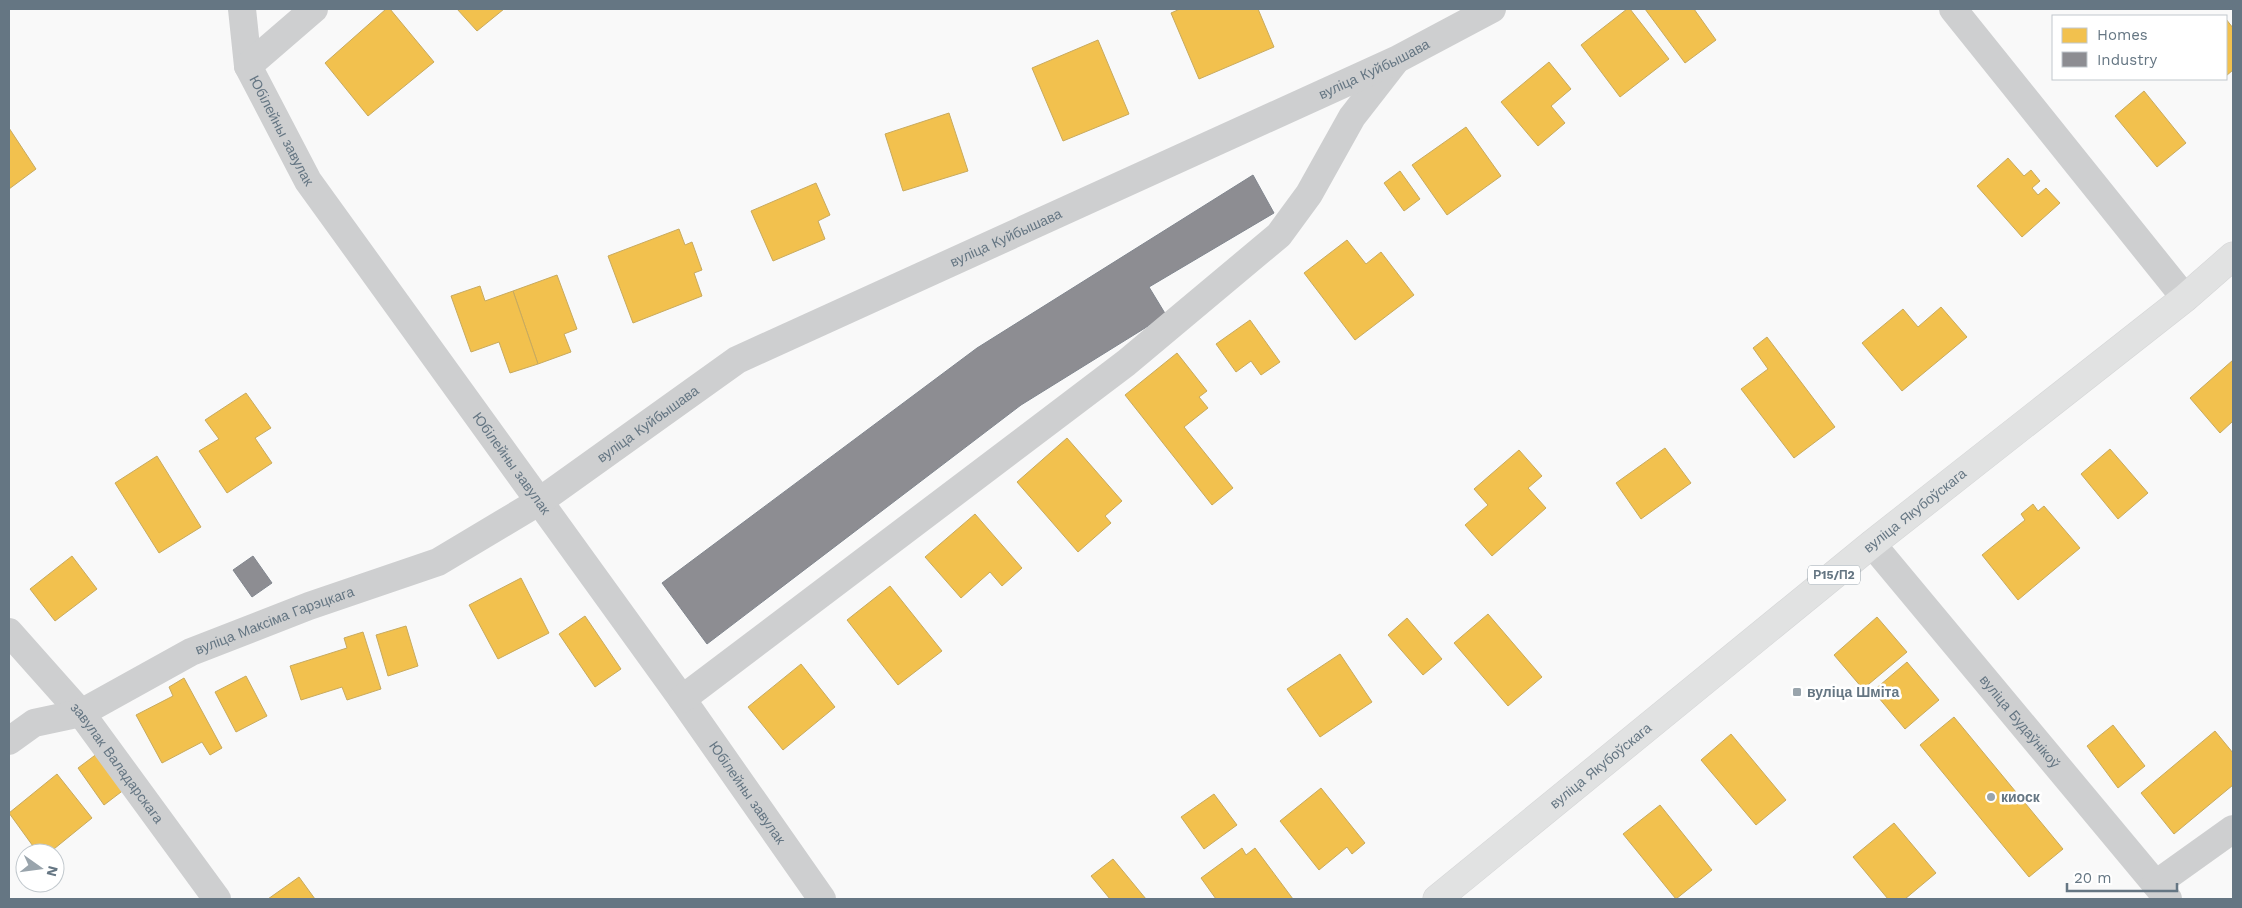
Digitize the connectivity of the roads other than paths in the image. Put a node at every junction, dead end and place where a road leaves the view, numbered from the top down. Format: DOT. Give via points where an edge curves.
graph roads {
  1 [pos="242,9"];
  2 [pos="314,9"];
  3 [pos="1492,9"];
  4 [pos="1953,9"];
  5 [pos="1396,60"];
  6 [pos="248,66"];
  7 [pos="2233,256"];
  8 [pos="2185,298"];
  9 [pos="540,501"];
  10 [pos="1872,544"];
  11 [pos="9,632"];
  12 [pos="682,699"];
  13 [pos="81,713"];
  14 [pos="9,741"];
  15 [pos="2233,829"];
  16 [pos="2162,891"];
  17 [pos="217,899"];
  18 [pos="822,899"];
  19 [pos="1437,899"];
  1 -- 6 [label="street, Юбілейны завулак"];
  2 -- 6 [label="street"];
  3 -- 5 [label="street, вуліца Куйбышава"];
  4 -- 8 [label="street"];
  5 -- 9 [label="street, вуліца Куйбышава" via="738,360"];
  5 -- 12 [label="street" via="1352,117 1309,194 1279,235 1126,363"];
  6 -- 9 [label="street, Юбілейны завулак" via="308,181"];
  7 -- 8 [label="main road, вуліца Якубоўскага / Р15/П2"];
  8 -- 10 [label="main road, вуліца Якубоўскага / Р15/П2"];
  9 -- 12 [label="street, Юбілейны завулак"];
  9 -- 13 [label="street, вуліца Максіма Гарэцкага" via="438,562 309,606 191,652"];
  10 -- 16 [label="street, вуліца Будаўнікоў"];
  10 -- 19 [label="main road, вуліца Якубоўскага / Р15/П2"];
  11 -- 13 [label="street, завулак Валадарскага"];
  12 -- 18 [label="street, Юбілейны завулак"];
  13 -- 14 [label="street, вуліца Максіма Гарэцкага" via="34,723"];
  13 -- 17 [label="street, завулак Валадарскага"];
  15 -- 16 [label="street"];
}
